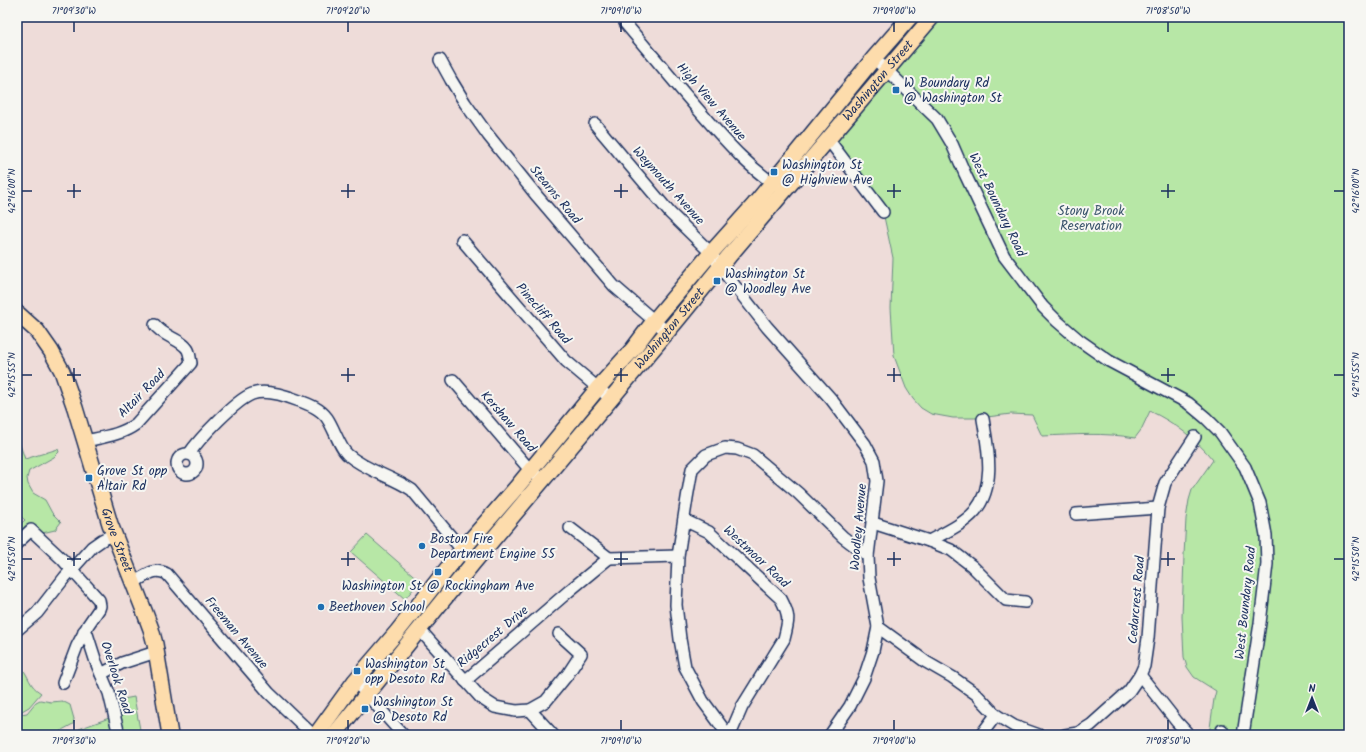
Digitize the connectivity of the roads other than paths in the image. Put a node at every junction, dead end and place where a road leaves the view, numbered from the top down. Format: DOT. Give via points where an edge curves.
graph roads {
  1 [pos="932,17"];
  2 [pos="906,18"];
  3 [pos="625,23"];
  4 [pos="874,58"];
  5 [pos="440,60"];
  6 [pos="886,71"];
  7 [pos="595,124"];
  8 [pos="828,139"];
  9 [pos="778,187"];
  10 [pos="883,212"];
  11 [pos="462,240"];
  12 [pos="711,253"];
  13 [pos="720,267"];
  14 [pos="17,313"];
  15 [pos="654,321"];
  16 [pos="155,325"];
  17 [pos="667,332"];
  18 [pos="453,380"];
  19 [pos="598,388"];
  20 [pos="611,399"];
  21 [pos="983,418"];
  22 [pos="1195,437"];
  23 [pos="85,441"];
  24 [pos="189,454"];
  25 [pos="530,470"];
  26 [pos="543,480"];
  27 [pos="1158,508"];
  28 [pos="1076,514"];
  29 [pos="684,520"];
  30 [pos="873,523"];
  31 [pos="570,528"];
  32 [pos="114,534"];
  33 [pos="929,542"];
  34 [pos="17,543"];
  35 [pos="462,550"];
  36 [pos="678,556"];
  37 [pos="868,556"];
  38 [pos="609,558"];
  39 [pos="473,563"];
  40 [pos="71,569"];
  41 [pos="133,582"];
  42 [pos="1025,602"];
  43 [pos="878,627"];
  44 [pos="17,630"];
  45 [pos="420,630"];
  46 [pos="84,631"];
  47 [pos="559,634"];
  48 [pos="156,652"];
  49 [pos="101,674"];
  50 [pos="1140,675"];
  51 [pos="356,681"];
  52 [pos="465,681"];
  53 [pos="63,683"];
  54 [pos="367,695"];
  55 [pos="530,710"];
  56 [pos="996,715"];
  57 [pos="118,735"];
  58 [pos="170,735"];
  59 [pos="315,735"];
  60 [pos="334,735"];
  61 [pos="403,735"];
  62 [pos="553,735"];
  63 [pos="729,735"];
  64 [pos="830,735"];
  65 [pos="981,735"];
  66 [pos="1039,735"];
  67 [pos="1065,735"];
  68 [pos="1189,735"];
  69 [pos="1243,735"];
  1 -- 6 [label="main road, Washington Street"];
  2 -- 4 [label="main road, Washington Street"];
  3 -- 9 [label="street, High View Avenue" via="740,157"];
  4 -- 6 [label="street, West Boundary Road"];
  4 -- 9 [label="main road, Washington Street"];
  5 -- 15 [label="street, Stearns Road" via="465,103 542,202 614,286"];
  6 -- 8 [label="main road, Washington Street"];
  6 -- 69 [label="street, West Boundary Road" via="937,119 952,144 1004,256 1043,307 1079,340 1109,361 1188,403 1220,432 1245,467 1260,503 1266,535 1267,564"];
  7 -- 12 [label="street, Weymouth Avenue" via="670,213"];
  8 -- 9 [label="main road, Washington Street"];
  8 -- 10 [label="street"];
  9 -- 12 [label="main road, Washington Street"];
  9 -- 13 [label="main road, Washington Street"];
  11 -- 19 [label="street, Pinecliff Road" via="566,361"];
  12 -- 13 [label="street, Weymouth Avenue"];
  12 -- 15 [label="main road, Washington Street"];
  13 -- 17 [label="main road, Washington Street"];
  13 -- 30 [label="street, Woodley Avenue" via="767,327 831,399 865,444 874,460 877,482"];
  14 -- 23 [label="main road, Grove Street" via="37,331 62,371"];
  15 -- 17 [label="street, Stearns Road"];
  15 -- 19 [label="main road, Washington Street"];
  16 -- 23 [label="street, Altair Road" via="161,332 186,347 191,363 136,424 118,434"];
  17 -- 20 [label="main road, Washington Street"];
  18 -- 25 [label="street, Kershaw Road"];
  19 -- 20 [label="street, Pinecliff Road"];
  19 -- 25 [label="main road, Washington Street"];
  20 -- 26 [label="main road, Washington Street"];
  21 -- 33 [label="street" via="989,472 985,494 975,511 955,528"];
  22 -- 27 [label="street, Cedarcrest Road" via="1165,483"];
  23 -- 32 [label="main road, Grove Street"];
  24 -- 35 [label="street" via="196,443 236,404 252,394 265,392 288,396 313,406 327,418 346,454 364,467 412,490"];
  25 -- 26 [label="street, Kershaw Road"];
  25 -- 35 [label="main road, Washington Street"];
  26 -- 39 [label="main road, Washington Street"];
  27 -- 28 [label="street"];
  27 -- 50 [label="street, Cedarcrest Road" via="1148,638 1144,666"];
  29 -- 36 [label="street"];
  29 -- 37 [label="street" via="692,469 706,455 725,448 737,449 753,456 798,493 843,537"];
  29 -- 63 [label="street, Westmoor Road" via="709,532 781,599 788,613 788,627 784,639 742,707"];
  30 -- 33 [label="street"];
  30 -- 37 [label="street, Woodley Avenue"];
  31 -- 38 [label="street"];
  32 -- 40 [label="street" via="92,547"];
  32 -- 41 [label="main road, Grove Street"];
  33 -- 42 [label="street" via="950,550 972,566 1006,600"];
  34 -- 40 [label="street" via="31,530"];
  35 -- 39 [label="street"];
  35 -- 51 [label="main road, Washington Street"];
  36 -- 38 [label="street"];
  36 -- 63 [label="street" via="676,605 685,666 702,701"];
  37 -- 43 [label="street, Woodley Avenue" via="868,578"];
  38 -- 52 [label="street, Ridgecrest Drive"];
  39 -- 45 [label="main road, Washington Street"];
  40 -- 44 [label="street" via="37,613"];
  40 -- 46 [label="street" via="100,603 99,609"];
  41 -- 48 [label="main road, Grove Street" via="148,621"];
  41 -- 59 [label="street, Freeman Avenue" via="155,571 168,574 269,693"];
  43 -- 56 [label="street" via="976,694"];
  43 -- 64 [label="street, Woodley Avenue" via="864,678 850,706"];
  45 -- 52 [label="street, Ridgecrest Drive"];
  45 -- 54 [label="main road, Washington Street"];
  46 -- 49 [label="street, Overlook Road"];
  46 -- 53 [label="street"];
  47 -- 55 [label="street" via="581,654 546,701"];
  48 -- 49 [label="street" via="122,663"];
  48 -- 58 [label="main road, Grove Street"];
  49 -- 57 [label="street, Overlook Road" via="109,693"];
  50 -- 67 [label="street, Cedarcrest Road" via="1129,691 1091,725"];
  50 -- 68 [label="street"];
  51 -- 54 [label="street"];
  51 -- 59 [label="main road, Washington Street"];
  52 -- 55 [label="street" via="481,698 495,707 516,711"];
  54 -- 60 [label="main road, Washington Street"];
  54 -- 61 [label="street"];
  55 -- 62 [label="street"];
  56 -- 65 [label="street"];
  56 -- 66 [label="street" via="1014,726"];
}
